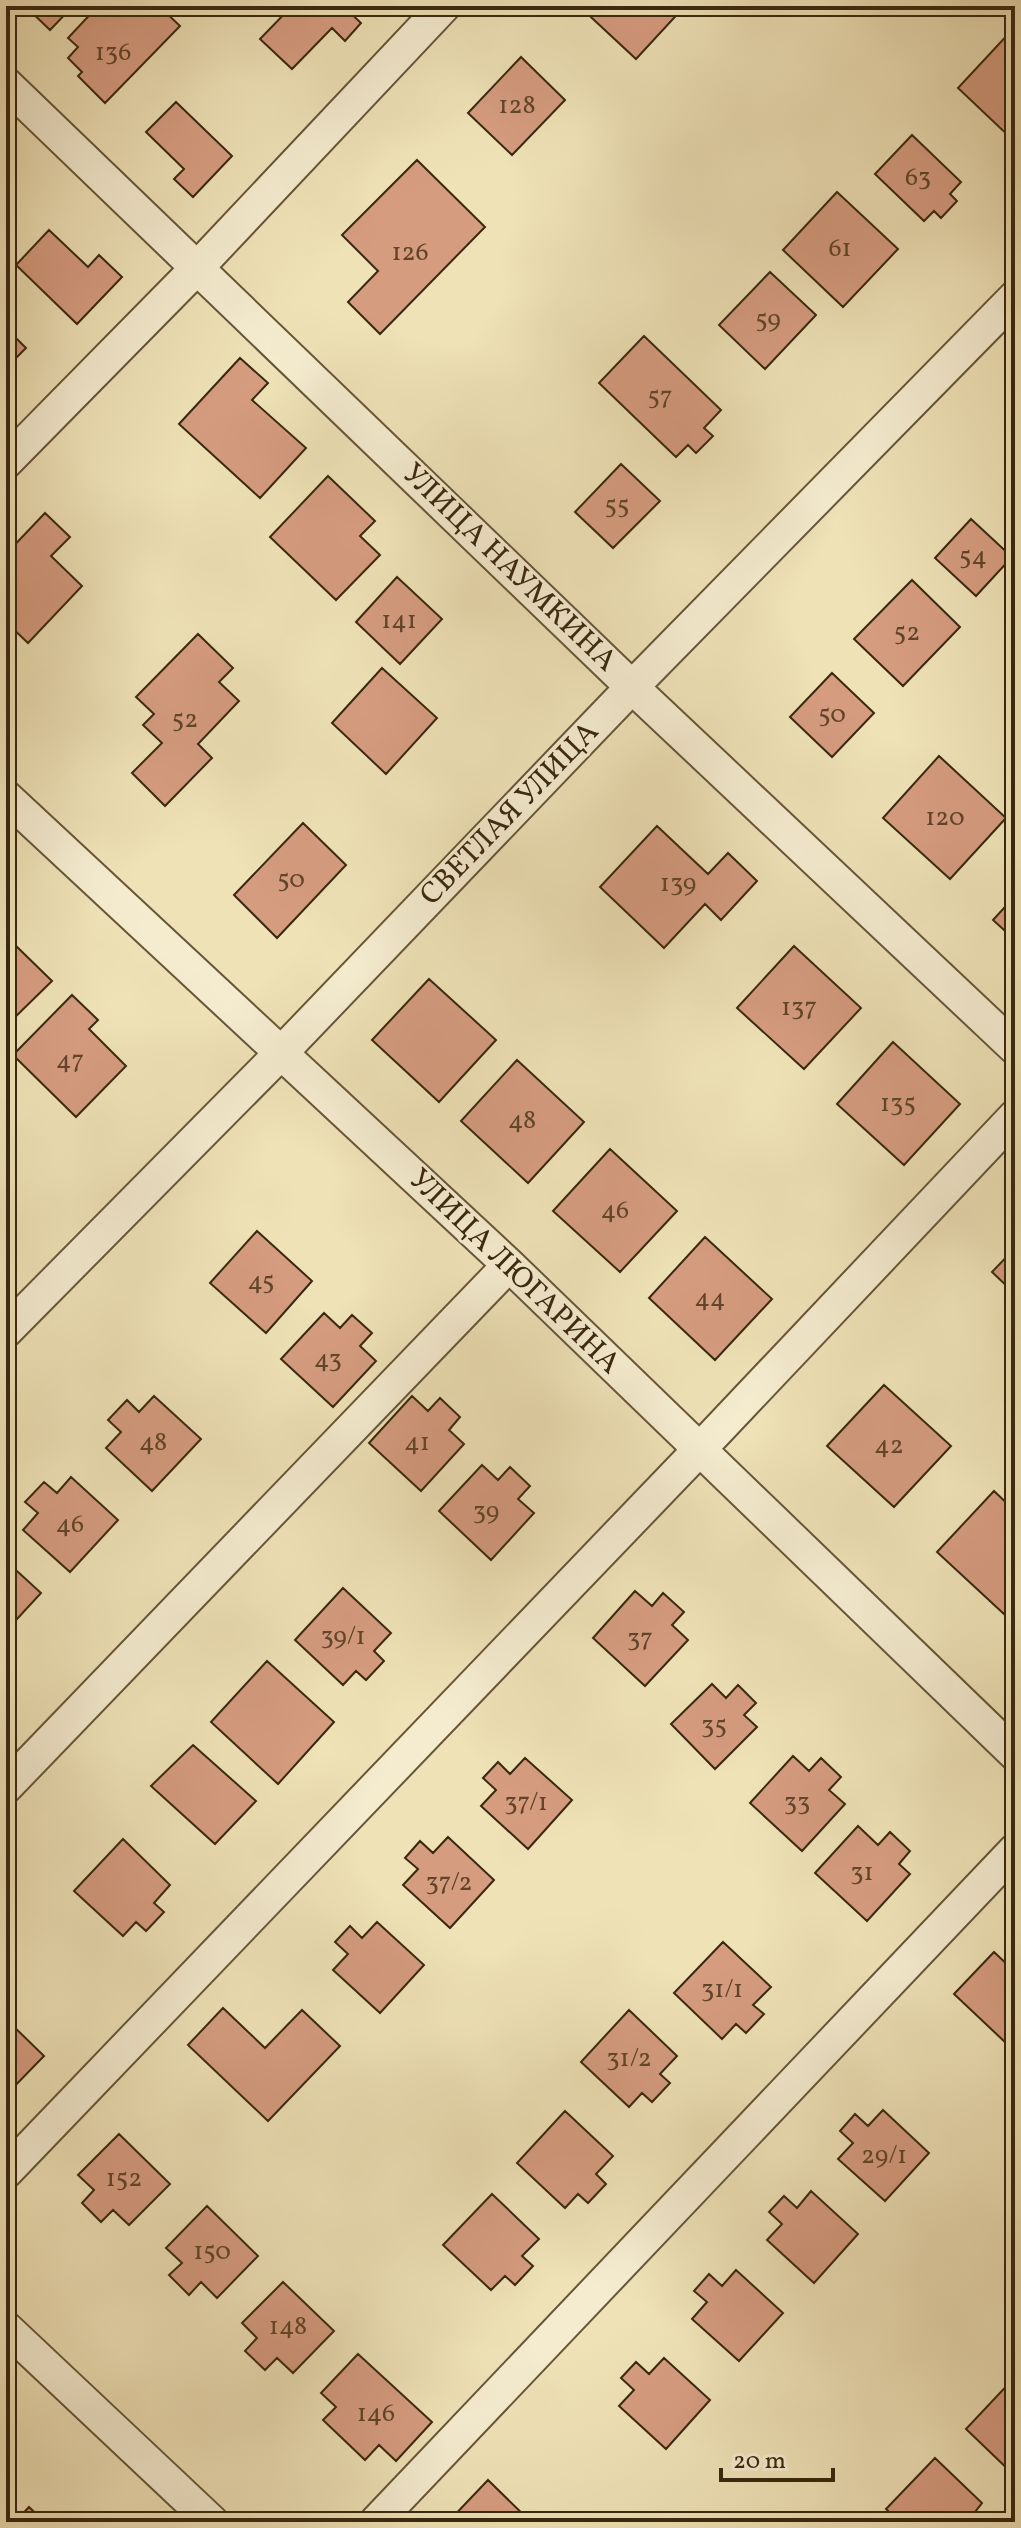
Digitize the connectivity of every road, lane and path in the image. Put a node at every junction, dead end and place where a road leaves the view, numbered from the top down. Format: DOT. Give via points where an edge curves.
graph roads {
  1 [pos="444,6"];
  2 [pos="6,84"];
  3 [pos="197,268"];
  4 [pos="1015,297"];
  5 [pos="6,462"];
  6 [pos="632,687"];
  7 [pos="6,797"];
  8 [pos="1015,1048"];
  9 [pos="280,1054"];
  10 [pos="1015,1116"];
  11 [pos="509,1265"];
  12 [pos="6,1331"];
  13 [pos="699,1450"];
  14 [pos="1015,1754"];
  15 [pos="6,1787"];
  16 [pos="1015,1850"];
  17 [pos="6,2172"];
  18 [pos="6,2328"];
  19 [pos="212,2522"];
  20 [pos="376,2522"];
  1 -- 3 [label="street"];
  2 -- 3 [label="street, УЛИЦА НАУМКИНА"];
  3 -- 5 [label="street"];
  3 -- 6 [label="street, УЛИЦА НАУМКИНА"];
  4 -- 6 [label="street, СВЕТЛАЯ УЛИЦА"];
  6 -- 8 [label="street, УЛИЦА НАУМКИНА"];
  6 -- 9 [label="street, СВЕТЛАЯ УЛИЦА"];
  7 -- 9 [label="street, УЛИЦА ЛЮГАРИНА"];
  9 -- 11 [label="street, УЛИЦА ЛЮГАРИНА"];
  9 -- 12 [label="street, СВЕТЛАЯ УЛИЦА"];
  10 -- 13 [label="street"];
  11 -- 13 [label="street, УЛИЦА ЛЮГАРИНА"];
  11 -- 15 [label="street"];
  13 -- 14 [label="street, УЛИЦА ЛЮГАРИНА"];
  13 -- 17 [label="street"];
  16 -- 20 [label="street"];
  18 -- 19 [label="street"];
}
